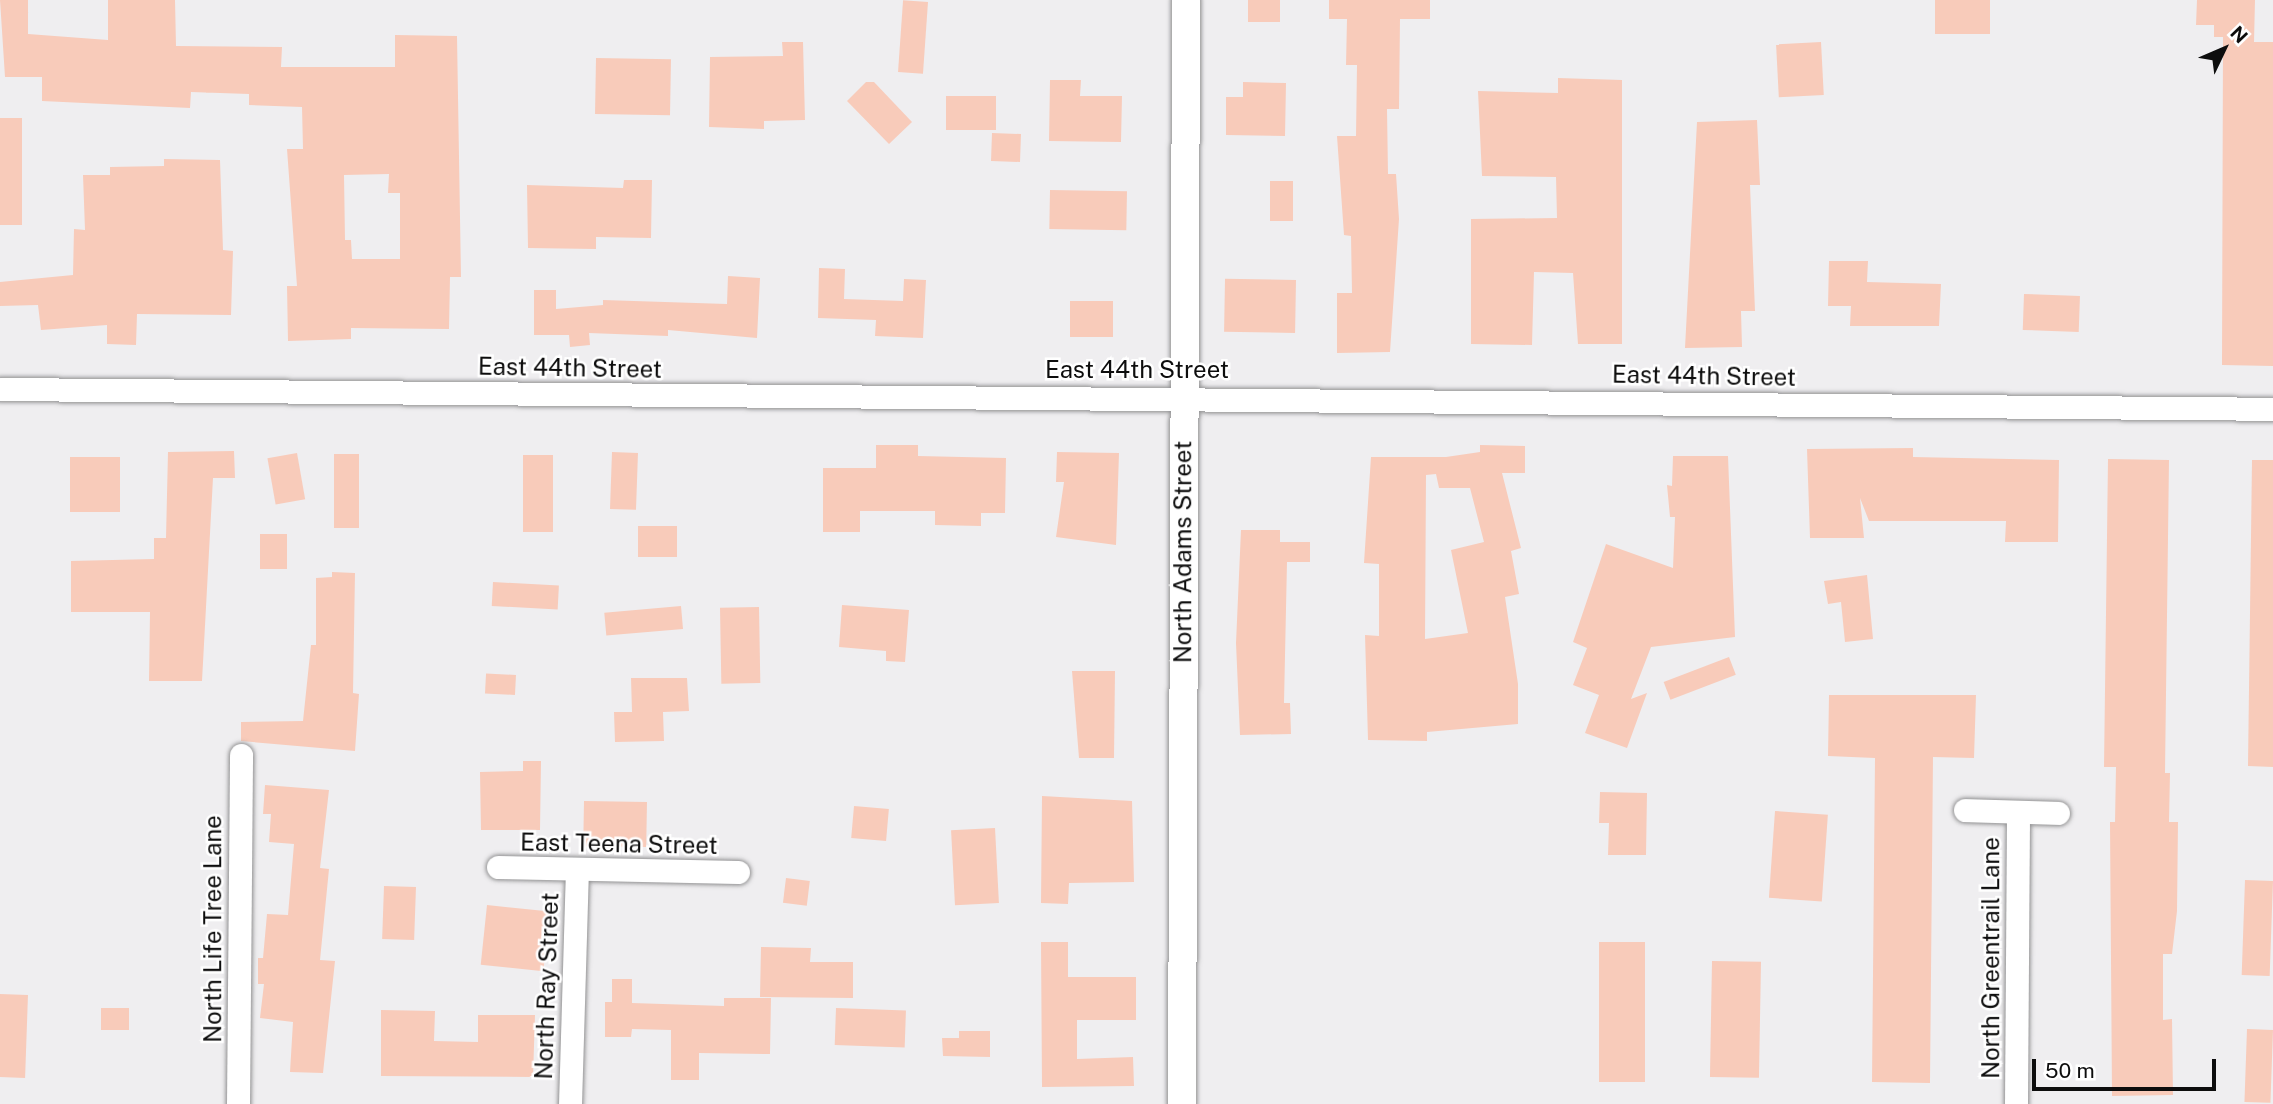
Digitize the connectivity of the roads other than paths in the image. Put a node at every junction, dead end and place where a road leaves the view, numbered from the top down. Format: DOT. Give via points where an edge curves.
graph roads {
  1 [pos="1186,0"];
  2 [pos="0,389"];
  3 [pos="1184,396"];
  4 [pos="2273,409"];
  5 [pos="241,755"];
  6 [pos="1965,810"];
  7 [pos="2018,812"];
  8 [pos="2058,814"];
  9 [pos="499,867"];
  10 [pos="577,869"];
  11 [pos="738,872"];
  12 [pos="238,1104"];
  13 [pos="570,1104"];
  14 [pos="1182,1104"];
  15 [pos="2016,1104"];
  1 -- 3 [label="street, North Adams Street"];
  2 -- 3 [label="street, East 44th Street"];
  3 -- 4 [label="street, East 44th Street"];
  3 -- 14 [label="street, North Adams Street"];
  5 -- 12 [label="street, North Life Tree Lane"];
  6 -- 7 [label="street, North Greentrail Lane"];
  7 -- 8 [label="street, North Greentrail Lane"];
  7 -- 15 [label="street, North Greentrail Lane"];
  9 -- 10 [label="street, East Teena Street"];
  10 -- 11 [label="street, East Teena Street"];
  10 -- 13 [label="street, North Ray Street"];
}
